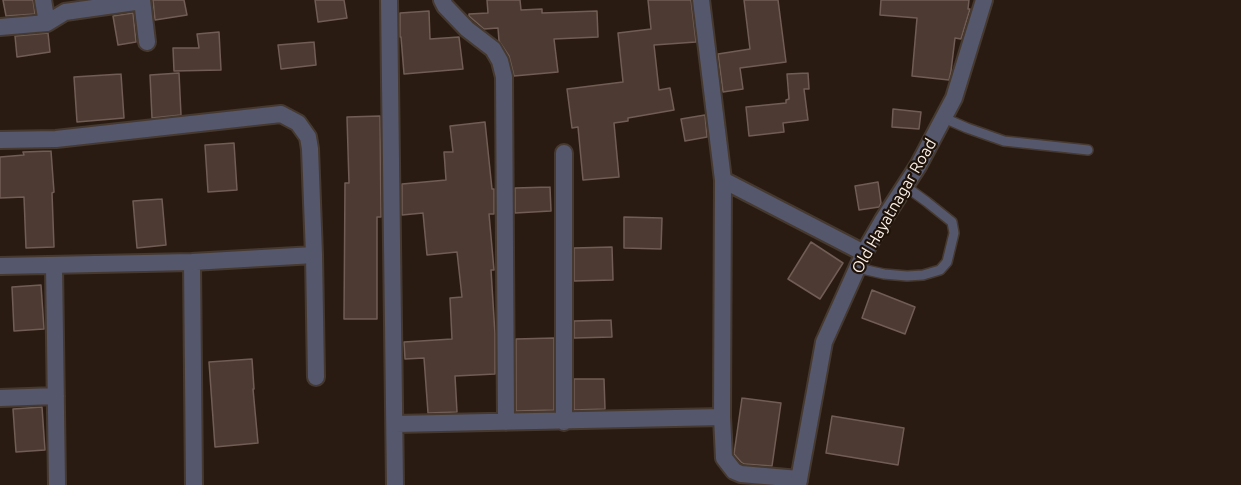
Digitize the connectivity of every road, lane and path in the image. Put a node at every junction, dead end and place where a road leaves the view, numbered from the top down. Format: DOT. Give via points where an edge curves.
graph roads {
  1 [pos="43,0"];
  2 [pos="142,0"];
  3 [pos="389,0"];
  4 [pos="442,0"];
  5 [pos="702,0"];
  6 [pos="984,0"];
  7 [pos="47,23"];
  8 [pos="0,27"];
  9 [pos="147,42"];
  10 [pos="944,118"];
  11 [pos="0,140"];
  12 [pos="1088,150"];
  13 [pos="564,153"];
  14 [pos="723,180"];
  15 [pos="905,186"];
  16 [pos="314,255"];
  17 [pos="861,260"];
  18 [pos="192,262"];
  19 [pos="54,265"];
  20 [pos="0,266"];
  21 [pos="316,377"];
  22 [pos="56,396"];
  23 [pos="0,398"];
  24 [pos="722,417"];
  25 [pos="506,422"];
  26 [pos="564,422"];
  27 [pos="395,424"];
  28 [pos="798,482"];
  29 [pos="57,485"];
  30 [pos="194,485"];
  31 [pos="395,485"];
  1 -- 7 [label="street"];
  2 -- 7 [label="street" via="64,12"];
  2 -- 9 [label="street"];
  3 -- 27 [label="street"];
  4 -- 25 [label="street" via="467,29 494,49 504,77"];
  5 -- 14 [label="street"];
  6 -- 10 [label="street, Old Hayatnagar Road" via="954,98"];
  7 -- 8 [label="street"];
  10 -- 12 [label="lane" via="1004,141"];
  10 -- 15 [label="street, Old Hayatnagar Road"];
  11 -- 16 [label="street" via="56,138 281,114 298,123 308,137"];
  13 -- 26 [label="street"];
  14 -- 17 [label="street"];
  14 -- 24 [label="street"];
  15 -- 17 [label="street, Old Hayatnagar Road"];
  15 -- 17 [label="lane" via="952,222 954,233 947,262 940,270 907,276 884,274"];
  16 -- 18 [label="street"];
  16 -- 21 [label="street"];
  17 -- 28 [label="street, Old Hayatnagar Road" via="824,342"];
  18 -- 19 [label="street"];
  18 -- 30 [label="street"];
  19 -- 20 [label="street"];
  19 -- 22 [label="street"];
  22 -- 23 [label="street"];
  22 -- 29 [label="street"];
  24 -- 26 [label="street"];
  24 -- 28 [label="street" via="724,458 734,471"];
  25 -- 26 [label="street"];
  25 -- 27 [label="street"];
  27 -- 31 [label="street"];
}
